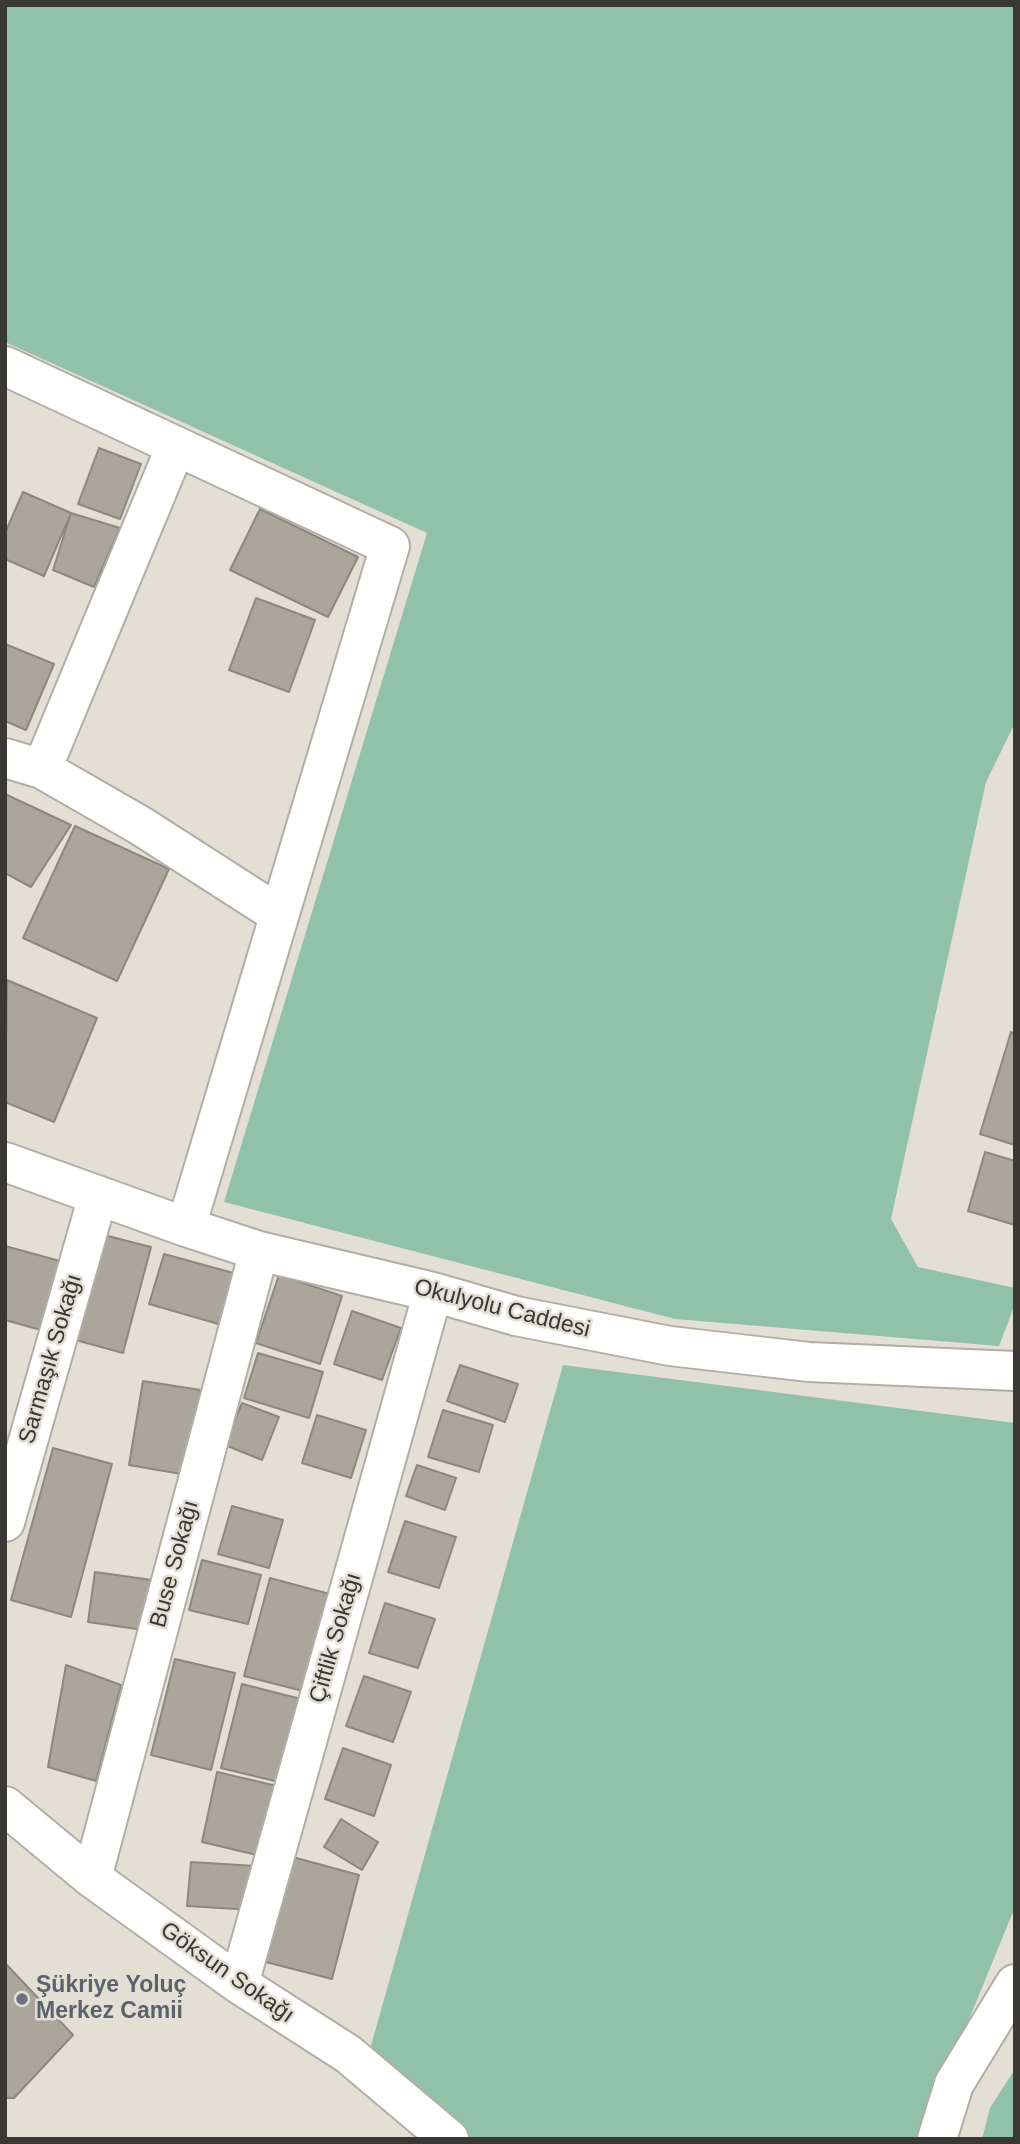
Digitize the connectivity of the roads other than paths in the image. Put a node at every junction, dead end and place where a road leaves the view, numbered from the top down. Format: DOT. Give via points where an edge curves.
graph roads {
  1 [pos="5,366"];
  2 [pos="176,446"];
  3 [pos="5,758"];
  4 [pos="43,769"];
  5 [pos="278,915"];
  6 [pos="5,1161"];
  7 [pos="98,1196"];
  8 [pos="186,1227"];
  9 [pos="259,1251"];
  10 [pos="433,1292"];
  11 [pos="1015,1371"];
  12 [pos="5,1522"];
  13 [pos="5,1806"];
  14 [pos="92,1878"];
  15 [pos="239,1984"];
  16 [pos="1015,1984"];
  17 [pos="449,2139"];
  18 [pos="937,2139"];
  1 -- 2 [label="street"];
  2 -- 4 [label="street"];
  2 -- 5 [label="street" via="390,546"];
  3 -- 4 [label="street"];
  4 -- 5 [label="street"];
  5 -- 8 [label="street"];
  6 -- 7 [label="street, Okulyolu Caddesi"];
  7 -- 8 [label="street, Okulyolu Caddesi"];
  7 -- 12 [label="street, Sarmaşık Sokağı"];
  8 -- 9 [label="street, Okulyolu Caddesi"];
  9 -- 10 [label="street, Okulyolu Caddesi"];
  9 -- 14 [label="street, Buse Sokağı"];
  10 -- 11 [label="street, Okulyolu Caddesi" via="516,1316 670,1346 809,1362"];
  10 -- 15 [label="street, Çiftlik Sokağı"];
  13 -- 14 [label="street, Göksun Sokağı"];
  14 -- 15 [label="street, Göksun Sokağı"];
  15 -- 17 [label="street, Göksun Sokağı" via="348,2054"];
  16 -- 18 [label="street" via="954,2084"];
}
